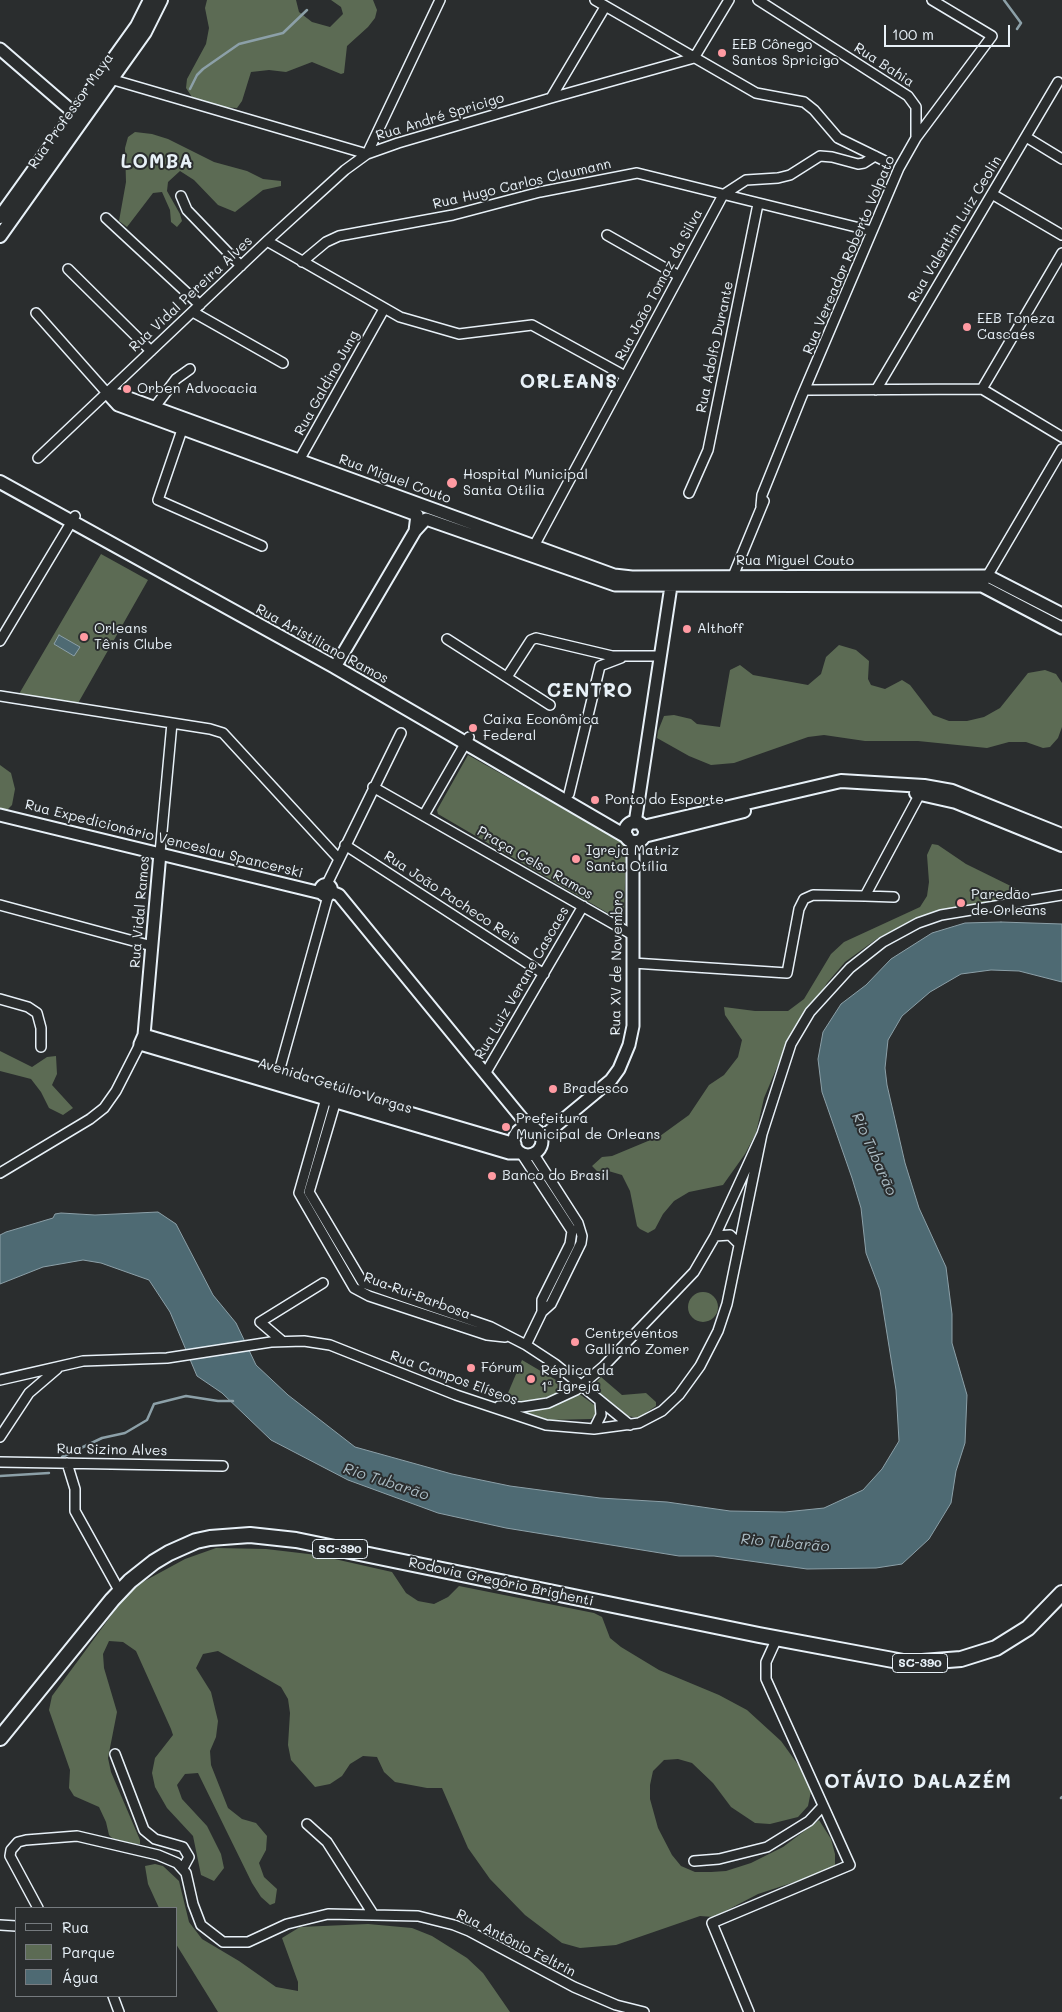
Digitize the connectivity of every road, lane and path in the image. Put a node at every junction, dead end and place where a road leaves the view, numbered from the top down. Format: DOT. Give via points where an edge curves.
graph roads {
  1 [pos="440,0"];
  2 [pos="595,0"];
  3 [pos="729,0"];
  4 [pos="758,0"];
  5 [pos="932,0"];
  6 [pos="155,1"];
  7 [pos="605,7"];
  8 [pos="0,49"];
  9 [pos="694,58"];
  10 [pos="106,78"];
  11 [pos="1058,82"];
  12 [pos="551,98"];
  13 [pos="79,117"];
  14 [pos="1026,137"];
  15 [pos="916,138"];
  16 [pos="367,154"];
  17 [pos="875,156"];
  18 [pos="1062,159"];
  19 [pos="887,162"];
  20 [pos="992,194"];
  21 [pos="23,195"];
  22 [pos="723,195"];
  23 [pos="181,196"];
  24 [pos="758,204"];
  25 [pos="0,218"];
  26 [pos="106,218"];
  27 [pos="872,231"];
  28 [pos="606,235"];
  29 [pos="1062,235"];
  30 [pos="0,236"];
  31 [pos="267,241"];
  32 [pos="1062,253"];
  33 [pos="302,262"];
  34 [pos="241,266"];
  35 [pos="68,269"];
  36 [pos="679,276"];
  37 [pos="200,305"];
  38 [pos="384,310"];
  39 [pos="193,312"];
  40 [pos="36,313"];
  41 [pos="151,351"];
  42 [pos="283,363"];
  43 [pos="190,369"];
  44 [pos="625,376"];
  45 [pos="982,389"];
  46 [pos="807,390"];
  47 [pos="876,390"];
  48 [pos="107,393"];
  49 [pos="154,408"];
  50 [pos="184,424"];
  51 [pos="1062,437"];
  52 [pos="1062,448"];
  53 [pos="38,458"];
  54 [pos="297,465"];
  55 [pos="0,475"];
  56 [pos="0,482"];
  57 [pos="20,490"];
  58 [pos="689,493"];
  59 [pos="423,513"];
  60 [pos="73,519"];
  61 [pos="262,546"];
  62 [pos="534,546"];
  63 [pos="604,577"];
  64 [pos="671,581"];
  65 [pos="731,581"];
  66 [pos="985,581"];
  67 [pos="1027,596"];
  68 [pos="1020,606"];
  69 [pos="1062,614"];
  70 [pos="1062,628"];
  71 [pos="447,639"];
  72 [pos="0,641"];
  73 [pos="660,656"];
  74 [pos="623,657"];
  75 [pos="337,664"];
  76 [pos="507,677"];
  77 [pos="0,696"];
  78 [pos="550,705"];
  79 [pos="172,723"];
  80 [pos="402,733"];
  81 [pos="467,740"];
  82 [pos="373,787"];
  83 [pos="922,790"];
  84 [pos="569,794"];
  85 [pos="0,815"];
  86 [pos="424,815"];
  87 [pos="635,832"];
  88 [pos="1062,836"];
  89 [pos="345,845"];
  90 [pos="1062,845"];
  91 [pos="160,854"];
  92 [pos="339,859"];
  93 [pos="327,891"];
  94 [pos="1062,895"];
  95 [pos="865,896"];
  96 [pos="894,897"];
  97 [pos="0,905"];
  98 [pos="583,906"];
  99 [pos="633,935"];
  100 [pos="152,946"];
  101 [pos="634,963"];
  102 [pos="544,974"];
  103 [pos="0,999"];
  104 [pos="142,1040"];
  105 [pos="41,1047"];
  106 [pos="485,1074"];
  107 [pos="277,1079"];
  108 [pos="332,1096"];
  109 [pos="529,1127"];
  110 [pos="762,1134"];
  111 [pos="541,1138"];
  112 [pos="523,1150"];
  113 [pos="0,1173"];
  114 [pos="549,1186"];
  115 [pos="573,1235"];
  116 [pos="582,1236"];
  117 [pos="715,1236"];
  118 [pos="739,1244"];
  119 [pos="322,1283"];
  120 [pos="542,1312"];
  121 [pos="281,1340"];
  122 [pos="526,1345"];
  123 [pos="64,1364"];
  124 [pos="0,1380"];
  125 [pos="581,1386"];
  126 [pos="600,1401"];
  127 [pos="488,1406"];
  128 [pos="630,1425"];
  129 [pos="594,1429"];
  130 [pos="0,1437"];
  131 [pos="0,1462"];
  132 [pos="68,1463"];
  133 [pos="224,1466"];
  134 [pos="120,1592"];
  135 [pos="1062,1593"];
  136 [pos="777,1638"];
  137 [pos="1,1735"];
  138 [pos="115,1754"];
  139 [pos="823,1806"];
  140 [pos="307,1824"];
  141 [pos="694,1861"];
  142 [pos="183,1868"];
  143 [pos="37,1907"];
  144 [pos="373,1914"];
  145 [pos="0,1925"];
  146 [pos="15,1926"];
  147 [pos="113,1997"];
  148 [pos="119,2012"];
  149 [pos="644,2012"];
  150 [pos="749,2012"];
  1 -- 16 [label="street"];
  2 -- 7 [label="street"];
  3 -- 9 [label="street"];
  4 -- 15 [label="street, Rua Bahia" via="908,96 916,107"];
  5 -- 15 [label="street, Rua Vereador Roberto Volpato" via="992,36"];
  6 -- 10 [label="main road, Rua Professor Maya"];
  7 -- 9 [label="street"];
  7 -- 12 [label="street"];
  8 -- 13 [label="street"];
  9 -- 12 [label="street, Rua André Spricigo"];
  9 -- 17 [label="street" via="756,93 804,102 838,138"];
  10 -- 13 [label="main road, Rua Professor Maya"];
  10 -- 16 [label="street, Rua André Spricigo"];
  11 -- 14 [label="street, Rua Valentim Luiz Ceolin"];
  12 -- 16 [label="street, Rua André Spricigo"];
  13 -- 21 [label="main road, Rua Professor Maya"];
  14 -- 18 [label="street"];
  14 -- 20 [label="street, Rua Valentim Luiz Ceolin"];
  15 -- 27 [label="street, Rua Vereador Roberto Volpato" via="899,168"];
  16 -- 31 [label="street, Rua Vidal Pereira Alves"];
  17 -- 19 [label="street"];
  17 -- 22 [label="street" via="858,164 820,156 790,175 746,180"];
  20 -- 29 [label="street"];
  20 -- 47 [label="street, Rua Valentim Luiz Ceolin"];
  21 -- 25 [label="main road, Rua Professor Maya"];
  21 -- 30 [label="main road, Rua Professor Maya"];
  22 -- 24 [label="street, Rua Hugo Carlos Claumann"];
  22 -- 33 [label="street, Rua Hugo Carlos Claumann" via="647,175 628,174 540,192 453,215 338,236"];
  22 -- 36 [label="street, Rua João Tomaz da Silva"];
  23 -- 34 [label="street" via="187,210"];
  24 -- 27 [label="street, Rua Hugo Carlos Claumann"];
  24 -- 58 [label="street, Rua Adolfo Durante" via="708,450"];
  26 -- 37 [label="street"];
  27 -- 46 [label="street, Rua Vereador Roberto Volpato"];
  28 -- 36 [label="street"];
  31 -- 33 [label="street"];
  31 -- 34 [label="street, Rua Vidal Pereira Alves"];
  32 -- 45 [label="street"];
  33 -- 38 [label="street"];
  34 -- 37 [label="street, Rua Vidal Pereira Alves"];
  35 -- 41 [label="street"];
  36 -- 44 [label="street, Rua João Tomaz da Silva"];
  37 -- 39 [label="street, Rua Vidal Pereira Alves"];
  38 -- 44 [label="street" via="453,334 532,325"];
  38 -- 54 [label="street, Rua Galdino Jung"];
  39 -- 41 [label="street, Rua Vidal Pereira Alves"];
  39 -- 42 [label="street"];
  40 -- 48 [label="street"];
  41 -- 48 [label="street, Rua Vidal Pereira Alves"];
  43 -- 49 [label="street" via="176,379"];
  44 -- 62 [label="street, Rua João Tomaz da Silva"];
  45 -- 47 [label="street"];
  45 -- 51 [label="street"];
  46 -- 47 [label="street"];
  46 -- 65 [label="street, Rua Vereador Roberto Volpato" via="762,495 761,506"];
  48 -- 49 [label="street, Rua Miguel Couto"];
  48 -- 50 [label="street, Rua Miguel Couto" via="118,405"];
  48 -- 53 [label="street, Rua Vidal Pereira Alves"];
  49 -- 50 [label="street, Rua Miguel Couto"];
  50 -- 54 [label="street, Rua Miguel Couto"];
  50 -- 61 [label="street" via="158,500"];
  52 -- 66 [label="street"];
  54 -- 59 [label="street, Rua Miguel Couto"];
  55 -- 57 [label="main road, Rua Aristiliano Ramos"];
  56 -- 57 [label="main road, Rua Aristiliano Ramos"];
  57 -- 60 [label="main road, Rua Aristiliano Ramos"];
  59 -- 62 [label="street, Rua Miguel Couto"];
  59 -- 63 [label="street, Rua Miguel Couto"];
  59 -- 75 [label="street"];
  60 -- 72 [label="street"];
  60 -- 75 [label="main road, Rua Aristiliano Ramos"];
  62 -- 63 [label="street, Rua Miguel Couto"];
  63 -- 64 [label="street, Rua Miguel Couto"];
  64 -- 65 [label="street, Rua Miguel Couto"];
  64 -- 73 [label="street, Rua XV de Novembro"];
  65 -- 66 [label="street, Rua Miguel Couto"];
  66 -- 67 [label="street, Rua Miguel Couto"];
  66 -- 68 [label="street, Rua Miguel Couto"];
  67 -- 68 [label="street"];
  67 -- 69 [label="street, Rua Miguel Couto"];
  68 -- 70 [label="street, Rua Miguel Couto"];
  71 -- 76 [label="street"];
  73 -- 74 [label="street"];
  73 -- 87 [label="street, Rua XV de Novembro"];
  74 -- 76 [label="street" via="536,638 531,640"];
  74 -- 84 [label="street" via="600,666"];
  75 -- 81 [label="main road, Rua Aristiliano Ramos"];
  76 -- 78 [label="street"];
  77 -- 79 [label="street"];
  79 -- 91 [label="street, Rua Vidal Ramos"];
  79 -- 92 [label="street" via="216,730 228,737"];
  80 -- 82 [label="street"];
  81 -- 84 [label="main road, Rua Aristiliano Ramos"];
  81 -- 86 [label="street"];
  81 -- 87 [label="main road, Rua Aristiliano Ramos"];
  82 -- 86 [label="street, Praça Celso Ramos"];
  82 -- 89 [label="street"];
  83 -- 87 [label="main road" via="836,789 776,799"];
  83 -- 88 [label="main road" via="958,793"];
  83 -- 90 [label="main road"];
  83 -- 95 [label="street"];
  84 -- 87 [label="main road, Rua Aristiliano Ramos"];
  85 -- 91 [label="street, Rua Expedicionário Venceslau Spancerski"];
  86 -- 98 [label="street, Praça Celso Ramos"];
  87 -- 99 [label="street, Rua XV de Novembro"];
  89 -- 92 [label="street"];
  89 -- 102 [label="street, Rua João Pacheco Reis"];
  91 -- 93 [label="street, Rua Expedicionário Venceslau Spancerski"];
  91 -- 100 [label="street, Rua Vidal Ramos"];
  92 -- 93 [label="street"];
  93 -- 106 [label="street, Rua Expedicionário Venceslau Spancerski" via="339,895"];
  93 -- 107 [label="street"];
  94 -- 110 [label="street" via="941,915 901,931 864,956 827,992 800,1028 785,1059"];
  95 -- 96 [label="street"];
  95 -- 101 [label="street" via="813,894 804,899 799,909 787,973"];
  97 -- 100 [label="street"];
  98 -- 99 [label="street, Praça Celso Ramos"];
  98 -- 102 [label="street, Rua Luiz Verane Cascaes"];
  99 -- 101 [label="street, Rua XV de Novembro"];
  100 -- 104 [label="street, Rua Vidal Ramos"];
  101 -- 111 [label="street, Rua XV de Novembro" via="633,1026 619,1069 611,1080"];
  102 -- 106 [label="street, Rua Luiz Verane Cascaes"];
  103 -- 105 [label="street" via="37,1013"];
  104 -- 107 [label="street, Avenida Getúlio Vargas"];
  104 -- 113 [label="street" via="116,1091 98,1114"];
  106 -- 109 [label="street, Rua Expedicionário Venceslau Spancerski"];
  107 -- 108 [label="street, Avenida Getúlio Vargas"];
  108 -- 112 [label="street, Avenida Getúlio Vargas"];
  108 -- 122 [label="street, Rua Rui Barbosa" via="312,1165 299,1193 332,1240 357,1291 371,1292 466,1323 487,1335 508,1337"];
  109 -- 111 [label="street" via="536,1130"];
  109 -- 112 [label="street" via="517,1132"];
  110 -- 117 [label="street"];
  110 -- 118 [label="street"];
  111 -- 112 [label="street" via="539,1149"];
  112 -- 114 [label="street"];
  114 -- 115 [label="street"];
  114 -- 116 [label="street" via="578,1223"];
  115 -- 116 [label="street"];
  115 -- 120 [label="street" via="542,1300"];
  116 -- 120 [label="street" via="551,1304"];
  117 -- 118 [label="street" via="730,1235"];
  117 -- 125 [label="street" via="694,1272"];
  118 -- 128 [label="street, Rua Campos Elíseos" via="724,1316 710,1348 679,1395 652,1417"];
  119 -- 121 [label="street" via="260,1322"];
  120 -- 122 [label="street"];
  121 -- 123 [label="street, Rua Campos Elíseos" via="167,1358 99,1359"];
  121 -- 127 [label="street, Rua Campos Elíseos" via="330,1346"];
  122 -- 125 [label="street, Rua Rui Barbosa"];
  123 -- 124 [label="street, Rua Campos Elíseos"];
  123 -- 130 [label="street" via="29,1393"];
  125 -- 126 [label="street, Rua Rui Barbosa"];
  125 -- 127 [label="street" via="548,1404"];
  126 -- 128 [label="street, Rua Rui Barbosa"];
  126 -- 129 [label="street" via="601,1415"];
  127 -- 129 [label="street, Rua Campos Elíseos" via="546,1425"];
  128 -- 129 [label="street, Rua Campos Elíseos"];
  131 -- 132 [label="street, Rua Sizino Alves"];
  132 -- 133 [label="street, Rua Sizino Alves"];
  132 -- 134 [label="street" via="75,1511"];
  134 -- 136 [label="main road, Rodovia Gregório Brighenti / SC-390" via="154,1562 183,1546 210,1538 250,1535 323,1545"];
  134 -- 137 [label="main road, Rodovia Gregório Brighenti / SC-390"];
  135 -- 136 [label="main road, Rodovia Gregório Brighenti / SC-390" via="1042,1616 1020,1633 996,1648 962,1659 909,1663"];
  136 -- 139 [label="street" via="766,1662 766,1679"];
  138 -- 142 [label="street, Rua Antônio Feltrin" via="144,1830 155,1839 182,1847 189,1857"];
  139 -- 141 [label="street" via="809,1821 767,1847 719,1859"];
  139 -- 150 [label="street" via="850,1865 712,1923"];
  140 -- 144 [label="street" via="327,1842"];
  142 -- 143 [label="street" via="168,1858 77,1836 26,1840 13,1846 10,1856"];
  142 -- 144 [label="street, Rua Antônio Feltrin" via="201,1925 223,1942 248,1942 287,1924 328,1914"];
  144 -- 149 [label="street, Rua Antônio Feltrin" via="418,1916 454,1925 574,1988"];
  145 -- 146 [label="street"];
  147 -- 148 [label="street"];
}
